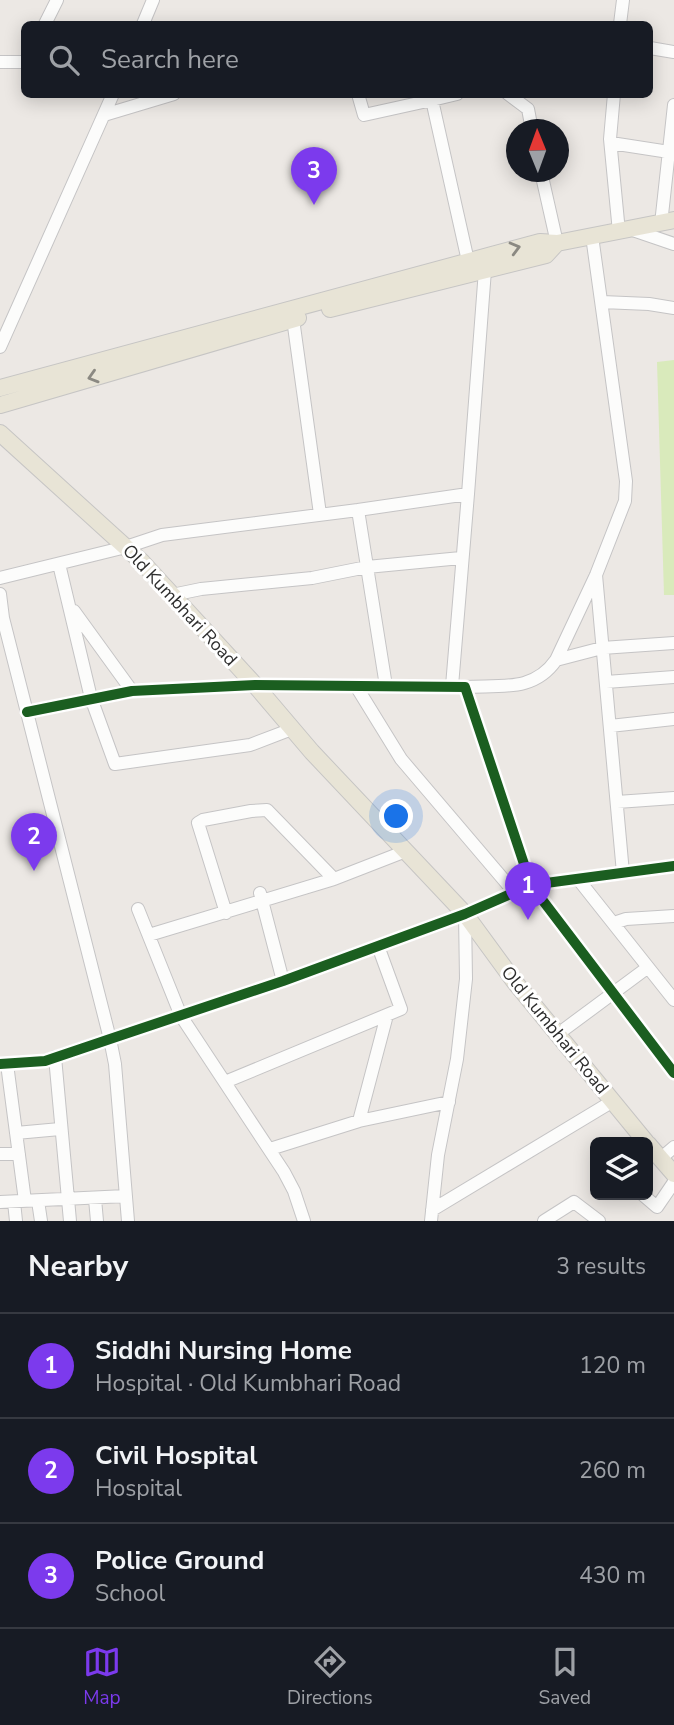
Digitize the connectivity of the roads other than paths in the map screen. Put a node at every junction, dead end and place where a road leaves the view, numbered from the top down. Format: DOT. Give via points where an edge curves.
graph roads {
  1 [pos="57,0"];
  2 [pos="153,0"];
  3 [pos="623,0"];
  4 [pos="47,21"];
  5 [pos="144,21"];
  6 [pos="620,21"];
  7 [pos="653,49"];
  8 [pos="674,52"];
  9 [pos="0,62"];
  10 [pos="21,62"];
  11 [pos="111,98"];
  12 [pos="161,98"];
  13 [pos="359,98"];
  14 [pos="440,98"];
  15 [pos="513,98"];
  16 [pos="614,98"];
  17 [pos="432,100"];
  18 [pos="674,105"];
  19 [pos="104,115"];
  20 [pos="530,119"];
  21 [pos="611,144"];
  22 [pos="671,147"];
  23 [pos="543,182"];
  24 [pos="667,222"];
  25 [pos="625,230"];
  26 [pos="592,236"];
  27 [pos="557,243"];
  28 [pos="674,244"];
  29 [pos="468,261"];
  30 [pos="485,270"];
  31 [pos="602,302"];
  32 [pos="674,308"];
  33 [pos="293,319"];
  34 [pos="4,332"];
  35 [pos="0,347"];
  36 [pos="0,388"];
  37 [pos="0,404"];
  38 [pos="0,433"];
  39 [pos="468,494"];
  40 [pos="358,510"];
  41 [pos="320,514"];
  42 [pos="126,547"];
  43 [pos="461,558"];
  44 [pos="59,564"];
  45 [pos="367,567"];
  46 [pos="596,575"];
  47 [pos="0,578"];
  48 [pos="0,594"];
  49 [pos="172,595"];
  50 [pos="69,606"];
  51 [pos="674,643"];
  52 [pos="603,648"];
  53 [pos="556,660"];
  54 [pos="674,677"];
  55 [pos="606,682"];
  56 [pos="256,685"];
  57 [pos="356,686"];
  58 [pos="386,687"];
  59 [pos="459,687"];
  60 [pos="132,691"];
  61 [pos="90,698"];
  62 [pos="27,712"];
  63 [pos="674,719"];
  64 [pos="610,726"];
  65 [pos="292,729"];
  66 [pos="674,798"];
  67 [pos="617,802"];
  68 [pos="406,851"];
  69 [pos="674,866"];
  70 [pos="623,873"];
  71 [pos="334,879"];
  72 [pos="578,879"];
  73 [pos="531,885"];
  74 [pos="515,892"];
  75 [pos="261,898"];
  76 [pos="138,909"];
  77 [pos="226,913"];
  78 [pos="465,914"];
  79 [pos="674,916"];
  80 [pos="614,923"];
  81 [pos="149,935"];
  82 [pos="377,946"];
  83 [pos="648,968"];
  84 [pos="283,981"];
  85 [pos="615,993"];
  86 [pos="674,1000"];
  87 [pos="387,1015"];
  88 [pos="181,1016"];
  89 [pos="558,1034"];
  90 [pos="110,1040"];
  91 [pos="55,1057"];
  92 [pos="4,1064"];
  93 [pos="674,1073"];
  94 [pos="225,1082"];
  95 [pos="613,1101"];
  96 [pos="449,1102"];
  97 [pos="0,1117"];
  98 [pos="14,1117"];
  99 [pos="359,1121"];
  100 [pos="60,1129"];
  101 [pos="16,1133"];
  102 [pos="642,1137"];
  103 [pos="674,1147"];
  104 [pos="270,1149"];
  105 [pos="653,1150"];
  106 [pos="0,1154"];
  107 [pos="19,1154"];
  108 [pos="660,1159"];
  109 [pos="674,1174"];
  110 [pos="674,1182"];
  111 [pos="126,1196"];
  112 [pos="68,1199"];
  113 [pos="95,1199"];
  114 [pos="649,1200"];
  115 [pos="19,1201"];
  116 [pos="432,1215"];
  117 [pos="16,1221"];
  118 [pos="41,1221"];
  119 [pos="70,1221"];
  120 [pos="97,1221"];
  121 [pos="128,1221"];
  122 [pos="304,1221"];
  123 [pos="544,1221"];
  124 [pos="599,1221"];
  1 -- 4 [label="street"];
  2 -- 5 [label="street"];
  3 -- 6 [label="street"];
  7 -- 8 [label="street"];
  9 -- 10 [label="street"];
  11 -- 19 [label="street"];
  12 -- 19 [label="street"];
  13 -- 17 [label="street" via="364,115"];
  14 -- 17 [label="street"];
  15 -- 20 [label="street" via="528,109"];
  16 -- 21 [label="street"];
  17 -- 29 [label="street"];
  18 -- 22 [label="street"];
  19 -- 34 [label="street"];
  21 -- 22 [label="street"];
  21 -- 25 [label="street"];
  22 -- 24 [label="street"];
  23 -- 27 [label="street"];
  24 -- 25 [label="main road"];
  25 -- 26 [label="main road"];
  25 -- 28 [label="street"];
  26 -- 27 [label="main road"];
  26 -- 31 [label="street"];
  29 -- 27 [label="main road, one-way" via="540,242"];
  27 -- 30 [label="main road" via="546,255"];
  29 -- 36 [label="main road"];
  30 -- 33 [label="main road"];
  30 -- 39 [label="street"];
  31 -- 32 [label="street"];
  31 -- 46 [label="street" via="626,491"];
  33 -- 37 [label="main road, one-way"];
  33 -- 41 [label="street"];
  34 -- 35 [label="street"];
  38 -- 42 [label="main road, Old Kumbhari Road"];
  39 -- 40 [label="street"];
  39 -- 43 [label="street"];
  40 -- 41 [label="street"];
  40 -- 45 [label="street"];
  41 -- 42 [label="street" via="162,535"];
  42 -- 44 [label="street"];
  42 -- 49 [label="main road, Old Kumbhari Road"];
  43 -- 45 [label="street"];
  43 -- 59 [label="street"];
  44 -- 47 [label="street"];
  44 -- 50 [label="street"];
  45 -- 49 [label="street"];
  45 -- 58 [label="street"];
  46 -- 52 [label="street"];
  46 -- 53 [label="street"];
  48 -- 62 [label="street"];
  49 -- 56 [label="main road, Old Kumbhari Road"];
  50 -- 60 [label="street"];
  50 -- 61 [label="street"];
  51 -- 52 [label="street"];
  52 -- 53 [label="street"];
  52 -- 55 [label="street"];
  53 -- 59 [label="street" via="529,683"];
  54 -- 55 [label="street"];
  55 -- 64 [label="street"];
  56 -- 57 [label="street"];
  56 -- 60 [label="street"];
  56 -- 65 [label="main road, Old Kumbhari Road"];
  57 -- 58 [label="street"];
  57 -- 74 [label="street" via="401,759"];
  58 -- 59 [label="street"];
  59 -- 73 [label="street"];
  60 -- 61 [label="street"];
  61 -- 62 [label="street"];
  61 -- 65 [label="street" via="115,764 250,746"];
  62 -- 90 [label="street"];
  63 -- 64 [label="street"];
  64 -- 67 [label="street"];
  65 -- 68 [label="main road, Old Kumbhari Road"];
  66 -- 67 [label="street"];
  67 -- 70 [label="street"];
  68 -- 71 [label="street"];
  68 -- 78 [label="main road, Old Kumbhari Road"];
  69 -- 70 [label="street"];
  70 -- 72 [label="street"];
  71 -- 75 [label="street"];
  71 -- 77 [label="street" via="267,810 203,820 198,823"];
  72 -- 73 [label="street"];
  72 -- 80 [label="street"];
  73 -- 74 [label="street"];
  73 -- 85 [label="street"];
  74 -- 78 [label="street"];
  75 -- 77 [label="street"];
  75 -- 84 [label="street"];
  76 -- 81 [label="street"];
  77 -- 81 [label="street"];
  78 -- 82 [label="street"];
  78 -- 89 [label="main road, Old Kumbhari Road"];
  78 -- 96 [label="street" via="466,979"];
  79 -- 80 [label="street"];
  80 -- 83 [label="street"];
  81 -- 88 [label="street"];
  82 -- 84 [label="street"];
  82 -- 87 [label="street" via="401,1009"];
  83 -- 85 [label="street"];
  83 -- 86 [label="street"];
  84 -- 88 [label="street"];
  85 -- 89 [label="street"];
  85 -- 93 [label="street"];
  87 -- 94 [label="street"];
  87 -- 99 [label="street"];
  88 -- 90 [label="street"];
  88 -- 94 [label="street"];
  89 -- 95 [label="main road, Old Kumbhari Road"];
  90 -- 91 [label="street"];
  90 -- 111 [label="street"];
  91 -- 92 [label="street"];
  91 -- 100 [label="street"];
  92 -- 98 [label="street"];
  94 -- 104 [label="street"];
  95 -- 102 [label="main road, Old Kumbhari Road"];
  95 -- 116 [label="street"];
  96 -- 99 [label="street"];
  96 -- 116 [label="street"];
  97 -- 98 [label="street"];
  98 -- 101 [label="street"];
  99 -- 104 [label="street"];
  100 -- 101 [label="street"];
  100 -- 112 [label="street"];
  101 -- 107 [label="street"];
  103 -- 108 [label="street"];
  104 -- 122 [label="street" via="294,1191"];
  105 -- 108 [label="main road, Old Kumbhari Road"];
  106 -- 107 [label="street"];
  107 -- 115 [label="street"];
  108 -- 109 [label="main road, Old Kumbhari Road"];
  110 -- 114 [label="street" via="657,1207"];
  111 -- 113 [label="street"];
  111 -- 121 [label="street"];
  112 -- 113 [label="street"];
  112 -- 115 [label="street"];
  112 -- 119 [label="street"];
  113 -- 120 [label="street"];
  115 -- 117 [label="street"];
  115 -- 118 [label="street"];
  123 -- 124 [label="street" via="574,1202"];
}
